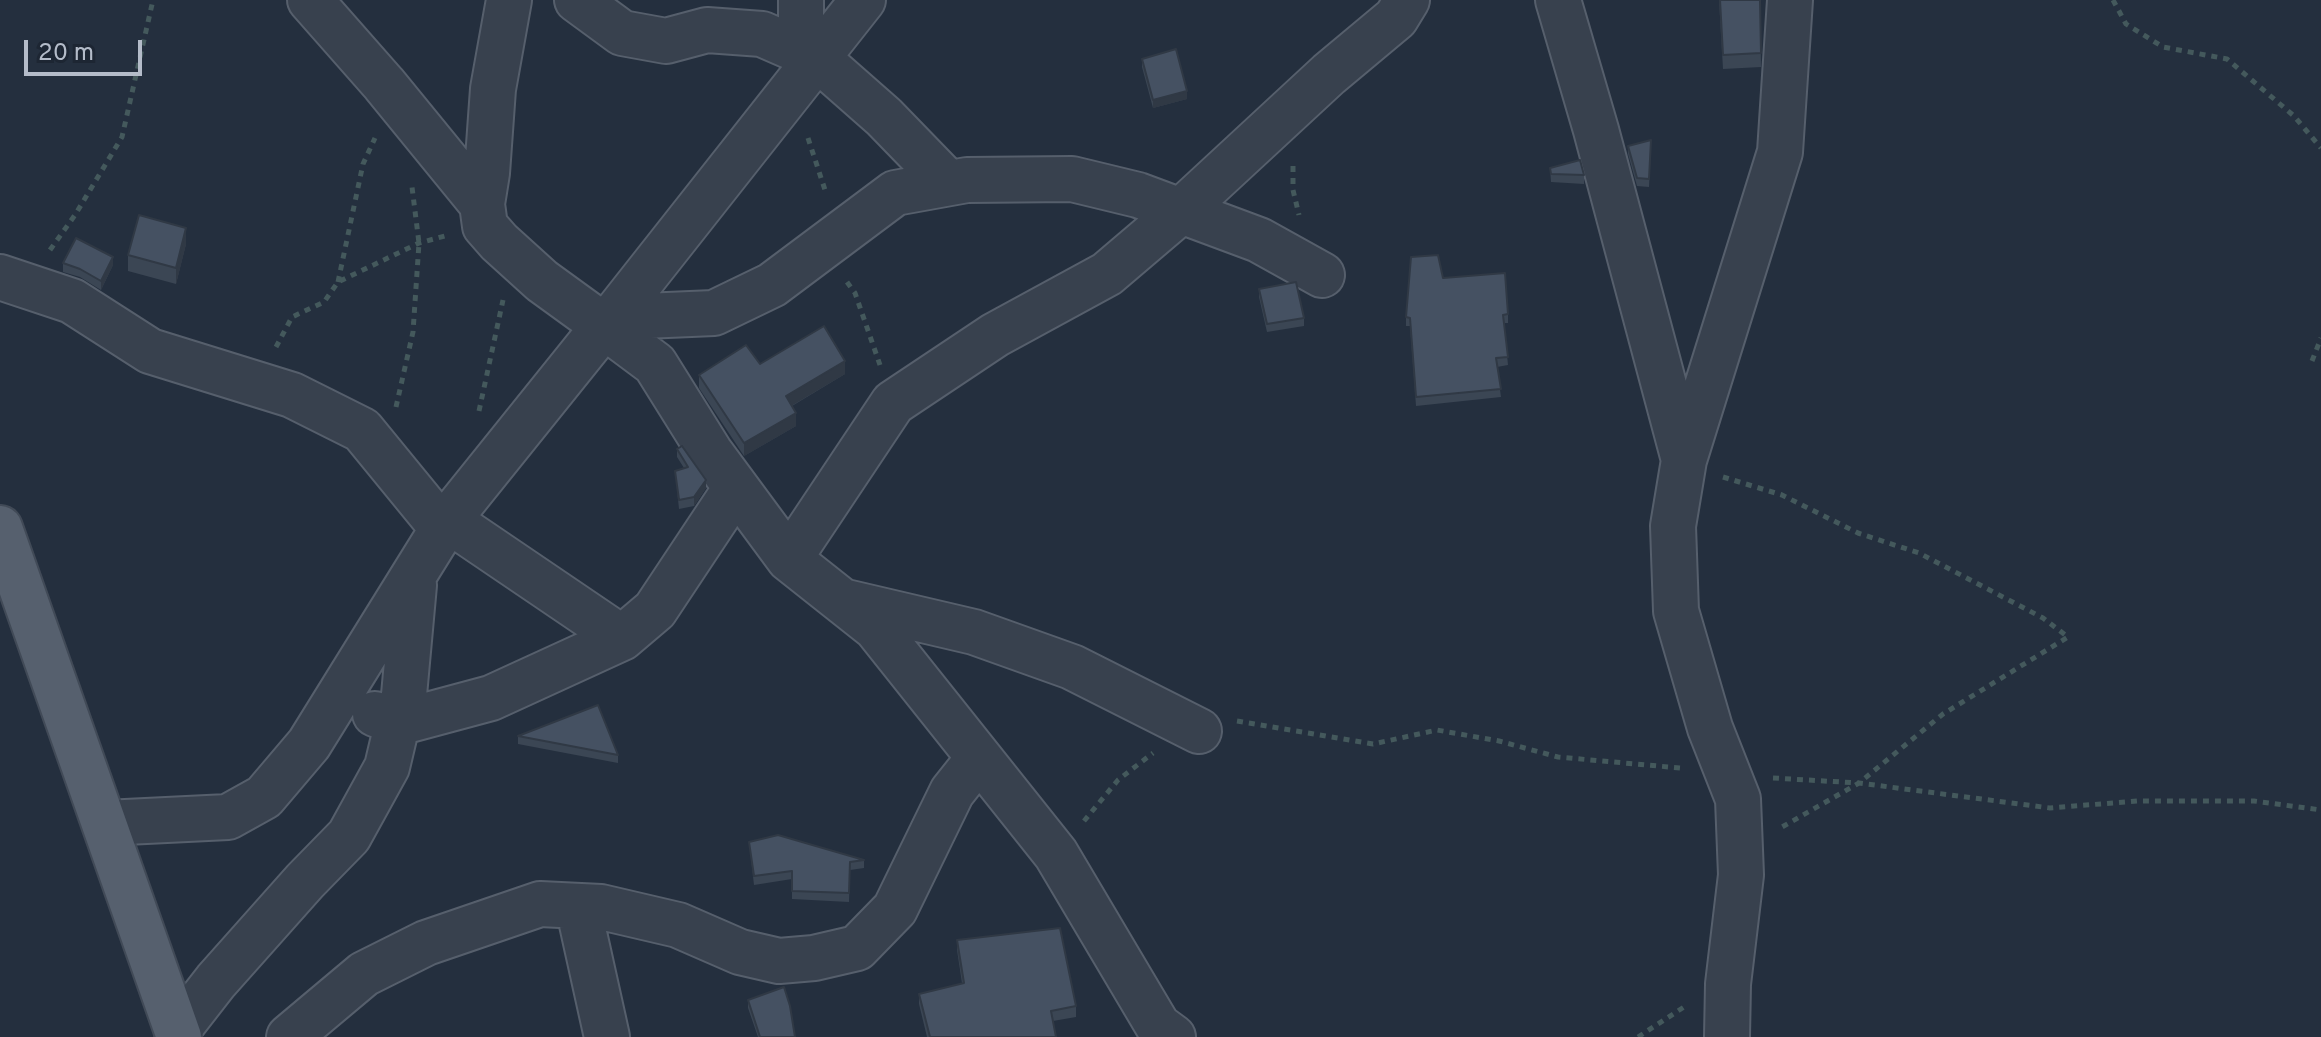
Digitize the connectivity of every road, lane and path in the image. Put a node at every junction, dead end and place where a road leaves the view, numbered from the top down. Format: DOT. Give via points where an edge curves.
graph roads {
  1 [pos="153,0"];
  2 [pos="310,0"];
  3 [pos="509,0"];
  4 [pos="577,0"];
  5 [pos="801,0"];
  6 [pos="863,0"];
  7 [pos="1441,0"];
  8 [pos="1558,0"];
  9 [pos="1790,0"];
  10 [pos="2113,0"];
  11 [pos="1401,9"];
  12 [pos="803,67"];
  13 [pos="395,97"];
  14 [pos="2321,148"];
  15 [pos="1294,160"];
  16 [pos="412,182"];
  17 [pos="948,183"];
  18 [pos="1181,211"];
  19 [pos="1300,218"];
  20 [pos="493,228"];
  21 [pos="830,239"];
  22 [pos="419,243"];
  23 [pos="1322,275"];
  24 [pos="13,280"];
  25 [pos="338,282"];
  26 [pos="610,320"];
  27 [pos="2321,338"];
  28 [pos="2312,361"];
  29 [pos="256,384"];
  30 [pos="893,403"];
  31 [pos="478,415"];
  32 [pos="384,459"];
  33 [pos="1684,460"];
  34 [pos="1738,480"];
  35 [pos="736,488"];
  36 [pos="446,524"];
  37 [pos="0,528"];
  38 [pos="789,559"];
  39 [pos="415,575"];
  40 [pos="840,601"];
  41 [pos="622,638"];
  42 [pos="338,699"];
  43 [pos="398,723"];
  44 [pos="1199,731"];
  45 [pos="979,758"];
  46 [pos="1728,776"];
  47 [pos="1859,783"];
  48 [pos="2321,810"];
  49 [pos="105,823"];
  50 [pos="1054,851"];
  51 [pos="1740,860"];
  52 [pos="578,906"];
  53 [pos="1158,1033"];
  54 [pos="178,1034"];
  55 [pos="289,1037"];
  56 [pos="607,1037"];
  57 [pos="1727,1037"];
  1 -- 24 [label="path" via="122,137 75,215"];
  2 -- 13 [label="street"];
  3 -- 20 [label="street" via="493,89 487,173"];
  4 -- 12 [label="street" via="622,33 666,41 707,30 762,34"];
  5 -- 12 [label="street"];
  6 -- 12 [label="street"];
  7 -- 11 [label="street"];
  8 -- 33 [label="street"];
  9 -- 33 [label="street" via="1780,152"];
  10 -- 14 [label="path" via="2126,24 2163,47 2227,59 2294,116"];
  11 -- 18 [label="street"];
  12 -- 17 [label="street" via="884,117"];
  12 -- 21 [label="path"];
  12 -- 26 [label="street"];
  13 -- 20 [label="street"];
  13 -- 25 [label="path" via="363,164"];
  15 -- 19 [label="path" via="1293,190"];
  16 -- 22 [label="path"];
  17 -- 18 [label="street" via="1072,179"];
  17 -- 21 [label="street" via="895,193"];
  18 -- 23 [label="street" via="1259,240"];
  18 -- 30 [label="street" via="1107,274 995,335"];
  20 -- 22 [label="path"];
  20 -- 26 [label="street" via="542,281"];
  20 -- 31 [label="path"];
  21 -- 26 [label="street" via="772,285 714,313"];
  21 -- 30 [label="path"];
  22 -- 25 [label="path"];
  22 -- 32 [label="path" via="413,332"];
  24 -- 29 [label="street" via="72,301 150,351"];
  25 -- 29 [label="path" via="324,302 292,317"];
  26 -- 35 [label="street" via="655,364"];
  26 -- 36 [label="street"];
  27 -- 28 [label="path"];
  29 -- 32 [label="street" via="292,395 362,430"];
  30 -- 38 [label="street"];
  32 -- 36 [label="street"];
  33 -- 46 [label="street" via="1673,526 1676,611"];
  34 -- 47 [label="path" via="1782,495 1858,533 1919,553 2043,618 2068,637 1943,714"];
  35 -- 38 [label="street"];
  35 -- 41 [label="street" via="655,610"];
  36 -- 39 [label="street"];
  36 -- 41 [label="street"];
  37 -- 49 [label="main road"];
  38 -- 40 [label="street"];
  39 -- 42 [label="street"];
  39 -- 43 [label="street"];
  40 -- 44 [label="street" via="974,632 1072,667"];
  40 -- 45 [label="street" via="876,628"];
  41 -- 43 [label="street" via="491,698"];
  42 -- 43 [label="street"];
  42 -- 49 [label="street" via="264,797 228,817"];
  43 -- 54 [label="street" via="387,767 349,836 216,981"];
  44 -- 46 [label="path" via="1234,721 1373,744 1437,730 1558,757"];
  44 -- 50 [label="path" via="1153,753 1118,780"];
  45 -- 50 [label="street"];
  45 -- 52 [label="street" via="952,792 895,909 857,948 779,961 740,952 678,925"];
  46 -- 47 [label="path"];
  46 -- 51 [label="street" via="1738,799"];
  47 -- 48 [label="path" via="2050,808 2137,801 2254,801"];
  47 -- 51 [label="path" via="1782,827"];
  49 -- 54 [label="main road"];
  50 -- 53 [label="street"];
  51 -- 57 [label="street"];
  52 -- 55 [label="street" via="540,904 426,943 364,974"];
  52 -- 56 [label="street"];
}
